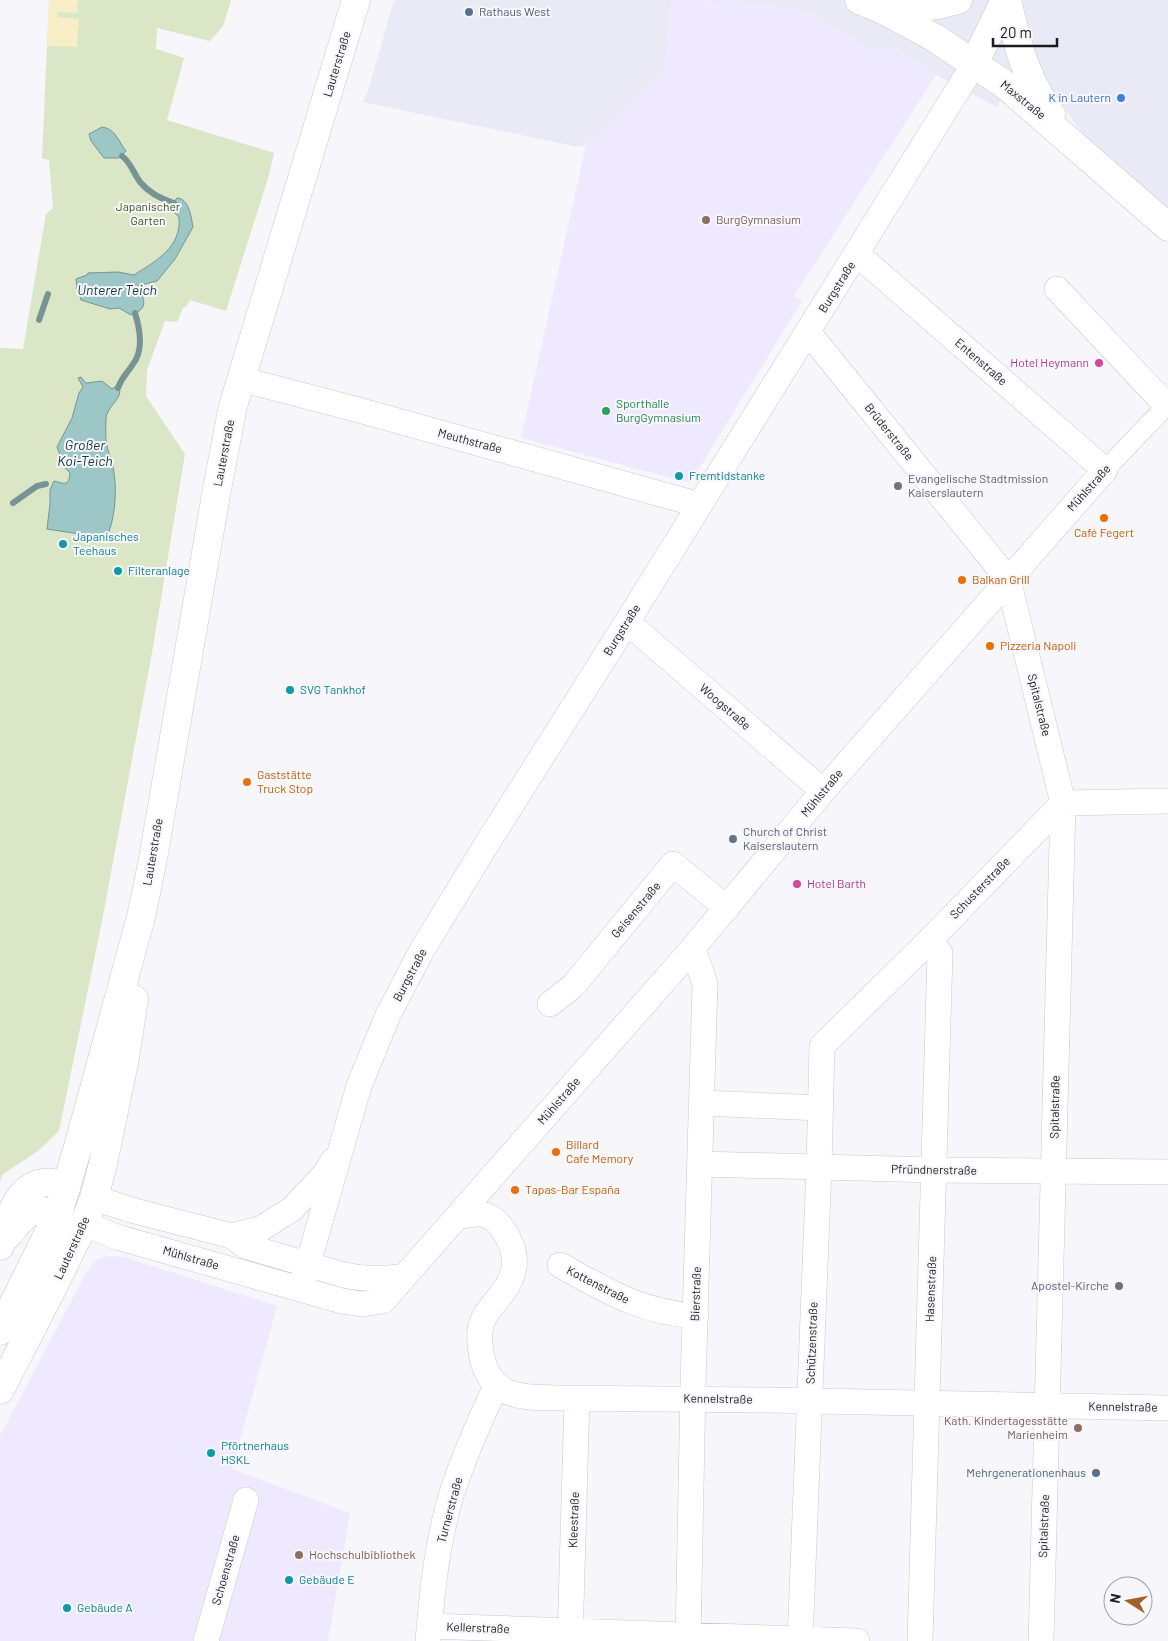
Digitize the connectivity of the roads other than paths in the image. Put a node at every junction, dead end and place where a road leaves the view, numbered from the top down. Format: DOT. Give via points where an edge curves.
graph roads {
  1 [pos="356,0"];
  2 [pos="859,0"];
  3 [pos="958,0"];
  4 [pos="1006,0"];
  5 [pos="887,12"];
  6 [pos="974,64"];
  7 [pos="1068,138"];
  8 [pos="1168,227"];
  9 [pos="857,254"];
  10 [pos="1057,289"];
  11 [pos="808,332"];
  12 [pos="240,379"];
  13 [pos="1167,405"];
  14 [pos="1105,470"];
  15 [pos="700,506"];
  16 [pos="1008,579"];
  17 [pos="627,622"];
  18 [pos="823,791"];
  19 [pos="1168,801"];
  20 [pos="1063,803"];
  21 [pos="727,908"];
  22 [pos="141,917"];
  23 [pos="930,940"];
  24 [pos="693,948"];
  25 [pos="550,1004"];
  26 [pos="822,1046"];
  27 [pos="702,1104"];
  28 [pos="820,1108"];
  29 [pos="340,1151"];
  30 [pos="700,1164"];
  31 [pos="819,1167"];
  32 [pos="934,1170"];
  33 [pos="1054,1171"];
  34 [pos="1168,1172"];
  35 [pos="66,1188"];
  36 [pos="94,1198"];
  37 [pos="58,1214"];
  38 [pos="457,1217"];
  39 [pos="84,1224"];
  40 [pos="232,1236"];
  41 [pos="0,1245"];
  42 [pos="309,1263"];
  43 [pos="560,1265"];
  44 [pos="405,1276"];
  45 [pos="301,1288"];
  46 [pos="696,1316"];
  47 [pos="0,1331"];
  48 [pos="496,1386"];
  49 [pos="0,1390"];
  50 [pos="577,1398"];
  51 [pos="693,1399"];
  52 [pos="810,1401"];
  53 [pos="927,1404"];
  54 [pos="1047,1406"];
  55 [pos="1168,1408"];
  56 [pos="246,1500"];
  57 [pos="429,1634"];
  58 [pos="570,1636"];
  59 [pos="688,1638"];
  60 [pos="800,1640"];
  61 [pos="206,1641"];
  62 [pos="857,1641"];
  63 [pos="920,1641"];
  64 [pos="1041,1641"];
  1 -- 12 [label="main road, Lauterstraße"];
  2 -- 5 [label="main road, Maxstraße"];
  3 -- 5 [label="main road"];
  4 -- 6 [label="main road, Burgstraße"];
  4 -- 7 [label="main road" via="1018,49 1033,86"];
  5 -- 6 [label="main road, Maxstraße"];
  6 -- 7 [label="main road, Maxstraße" via="1004,84"];
  6 -- 9 [label="street, Burgstraße"];
  7 -- 8 [label="main road, Maxstraße"];
  9 -- 11 [label="street, Burgstraße"];
  9 -- 14 [label="street, Entenstraße"];
  10 -- 13 [label="street, Mühlstraße"];
  11 -- 15 [label="street, Burgstraße"];
  11 -- 16 [label="street, Brüderstraße"];
  12 -- 15 [label="street, Meuthstraße"];
  12 -- 22 [label="main road, Lauterstraße" via="217,489"];
  13 -- 14 [label="street, Mühlstraße"];
  14 -- 16 [label="street, Mühlstraße"];
  15 -- 17 [label="street, Burgstraße"];
  16 -- 18 [label="street, Mühlstraße"];
  16 -- 20 [label="street, Spitalstraße"];
  17 -- 18 [label="street, Woogstraße"];
  17 -- 29 [label="street, Burgstraße" via="422,950 369,1060"];
  18 -- 21 [label="street, Mühlstraße"];
  19 -- 20 [label="street"];
  20 -- 23 [label="street, Schusterstraße"];
  20 -- 33 [label="street, Spitalstraße"];
  21 -- 24 [label="street, Mühlstraße"];
  21 -- 25 [label="street, Geisenstraße" via="673,864 573,986"];
  22 -- 35 [label="main road, Lauterstraße"];
  22 -- 36 [label="main road, Lauterstraße" via="133,1008"];
  23 -- 26 [label="street, Schusterstraße"];
  23 -- 32 [label="street, Hasenstraße" via="940,954"];
  24 -- 27 [label="street, Bierstraße" via="705,984"];
  24 -- 38 [label="street, Mühlstraße"];
  26 -- 28 [label="street, Schützenstraße"];
  27 -- 28 [label="street"];
  27 -- 30 [label="street, Bierstraße"];
  28 -- 31 [label="street, Schützenstraße"];
  29 -- 40 [label="street" via="325,1174 292,1209 262,1228"];
  29 -- 42 [label="street, Burgstraße"];
  30 -- 31 [label="street, Pfründnerstraße"];
  30 -- 46 [label="street, Bierstraße"];
  31 -- 32 [label="street, Pfründnerstraße"];
  31 -- 52 [label="street, Schützenstraße"];
  32 -- 33 [label="street, Pfründnerstraße"];
  32 -- 53 [label="street, Hasenstraße"];
  33 -- 34 [label="street, Pfründnerstraße"];
  33 -- 54 [label="street, Spitalstraße"];
  35 -- 36 [label="main road"];
  35 -- 37 [label="main road, Lauterstraße"];
  35 -- 41 [label="main road" via="42,1182 23,1194"];
  36 -- 39 [label="main road, Lauterstraße"];
  36 -- 40 [label="street" via="135,1212"];
  37 -- 39 [label="main road"];
  37 -- 41 [label="main road" via="33,1210 24,1215"];
  37 -- 47 [label="main road, Lauterstraße"];
  38 -- 44 [label="street, Mühlstraße"];
  38 -- 48 [label="street" via="478,1212 496,1219 510,1238 515,1258 513,1276 482,1322 479,1343 485,1370"];
  39 -- 45 [label="street, Mühlstraße" via="117,1237"];
  39 -- 49 [label="main road, Lauterstraße"];
  40 -- 42 [label="street" via="245,1246"];
  42 -- 44 [label="street" via="361,1279"];
  42 -- 45 [label="street, Burgstraße"];
  43 -- 46 [label="street, Kottenstraße" via="618,1297 648,1308"];
  44 -- 45 [label="street, Mühlstraße" via="383,1301 362,1304"];
  46 -- 51 [label="street, Bierstraße"];
  48 -- 50 [label="street, Kennelstraße" via="528,1397"];
  48 -- 57 [label="street, Turnerstraße" via="468,1448 451,1497 438,1557"];
  50 -- 51 [label="street, Kennelstraße"];
  50 -- 58 [label="street, Kleestraße"];
  51 -- 52 [label="street, Kennelstraße"];
  51 -- 59 [label="street, Bierstraße"];
  52 -- 53 [label="street, Kennelstraße"];
  52 -- 60 [label="street, Schützenstraße"];
  53 -- 54 [label="street, Kennelstraße"];
  53 -- 63 [label="street, Hasenstraße"];
  54 -- 55 [label="street, Kennelstraße"];
  54 -- 64 [label="street, Spitalstraße"];
  56 -- 61 [label="street, Schoenstraße"];
  57 -- 58 [label="street, Kellerstraße"];
  58 -- 59 [label="street, Kellerstraße"];
  59 -- 60 [label="street, Kellerstraße"];
  60 -- 62 [label="street, Kellerstraße"];
}
